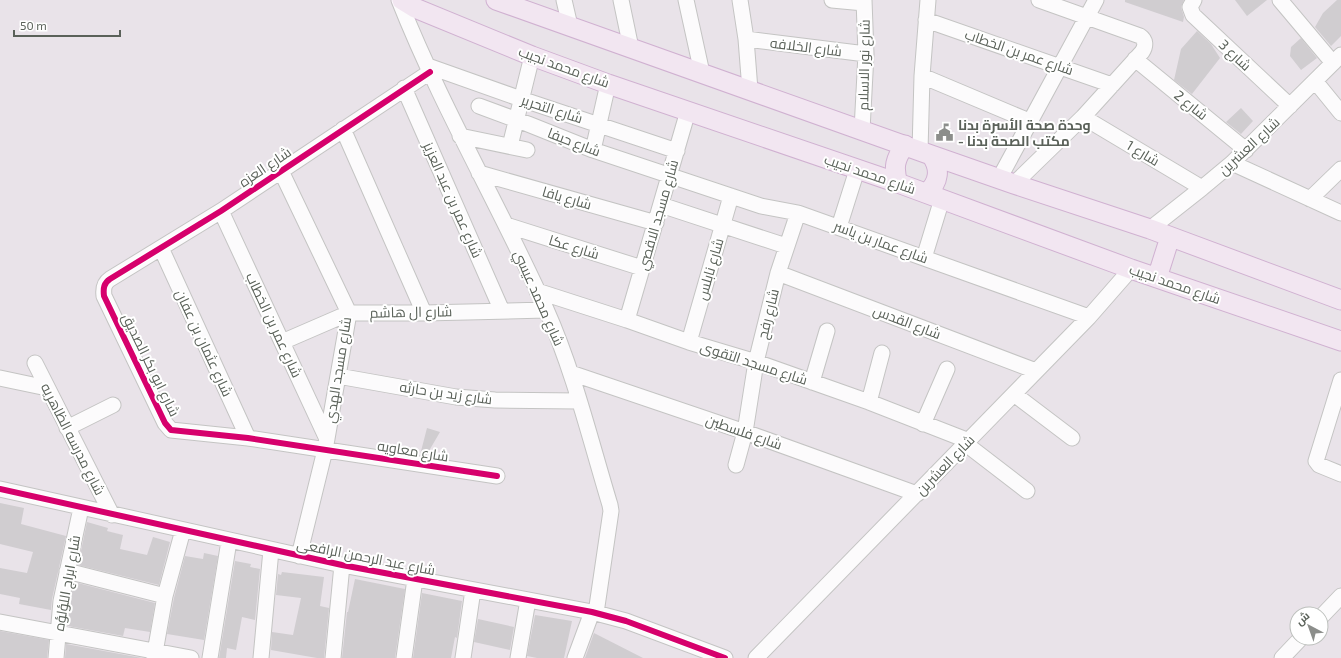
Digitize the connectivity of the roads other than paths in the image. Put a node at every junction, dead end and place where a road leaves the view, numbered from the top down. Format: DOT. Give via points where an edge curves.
graph roads {
  1 [pos="400,0"];
  2 [pos="498,0"];
  3 [pos="564,0"];
  4 [pos="621,0"];
  5 [pos="686,0"];
  6 [pos="740,0"];
  7 [pos="832,0"];
  8 [pos="928,0"];
  9 [pos="1039,0"];
  10 [pos="1096,0"];
  11 [pos="1194,0"];
  12 [pos="1280,0"];
  13 [pos="864,1"];
  14 [pos="1087,17"];
  15 [pos="926,20"];
  16 [pos="570,26"];
  17 [pos="746,39"];
  18 [pos="631,48"];
  19 [pos="866,54"];
  20 [pos="532,56"];
  21 [pos="1135,59"];
  22 [pos="1337,59"];
  23 [pos="1059,66"];
  24 [pos="429,69"];
  25 [pos="702,73"];
  26 [pos="922,76"];
  27 [pos="1315,81"];
  28 [pos="608,84"];
  29 [pos="1112,85"];
  30 [pos="404,88"];
  31 [pos="750,90"];
  32 [pos="521,100"];
  33 [pos="479,106"];
  34 [pos="1290,106"];
  35 [pos="688,112"];
  36 [pos="1341,113"];
  37 [pos="1083,117"];
  38 [pos="516,120"];
  39 [pos="1030,121"];
  40 [pos="598,125"];
  41 [pos="343,129"];
  42 [pos="862,130"];
  43 [pos="460,136"];
  44 [pos="510,146"];
  45 [pos="527,150"];
  46 [pos="593,150"];
  47 [pos="919,150"];
  48 [pos="1246,150"];
  49 [pos="677,151"];
  50 [pos="1232,163"];
  51 [pos="857,170"];
  52 [pos="1341,170"];
  53 [pos="281,171"];
  54 [pos="479,173"];
  55 [pos="669,175"];
  56 [pos="1006,182"];
  57 [pos="898,183"];
  58 [pos="1202,188"];
  59 [pos="731,196"];
  60 [pos="934,196"];
  61 [pos="1310,199"];
  62 [pos="661,205"];
  63 [pos="221,211"];
  64 [pos="798,212"];
  65 [pos="1341,213"];
  66 [pos="656,223"];
  67 [pos="506,225"];
  68 [pos="723,226"];
  69 [pos="839,227"];
  70 [pos="1150,229"];
  71 [pos="1170,237"];
  72 [pos="786,246"];
  73 [pos="160,248"];
  74 [pos="924,258"];
  75 [pos="642,268"];
  76 [pos="1131,269"];
  77 [pos="778,273"];
  78 [pos="1157,278"];
  79 [pos="110,279"];
  80 [pos="537,291"];
  81 [pos="1341,300"];
  82 [pos="546,310"];
  83 [pos="502,311"];
  84 [pos="349,313"];
  85 [pos="424,313"];
  86 [pos="1089,317"];
  87 [pos="627,320"];
  88 [pos="827,331"];
  89 [pos="1341,340"];
  90 [pos="282,342"];
  91 [pos="689,342"];
  92 [pos="882,353"];
  93 [pos="756,362"];
  94 [pos="35,363"];
  95 [pos="947,369"];
  96 [pos="1036,371"];
  97 [pos="571,374"];
  98 [pos="338,376"];
  99 [pos="0,378"];
  100 [pos="1341,380"];
  101 [pos="812,382"];
  102 [pos="47,388"];
  103 [pos="1014,394"];
  104 [pos="578,401"];
  105 [pos="869,402"];
  106 [pos="113,406"];
  107 [pos="923,424"];
  108 [pos="67,428"];
  109 [pos="745,432"];
  110 [pos="248,438"];
  111 [pos="1072,438"];
  112 [pos="967,442"];
  113 [pos="326,444"];
  114 [pos="736,465"];
  115 [pos="1341,474"];
  116 [pos="497,476"];
  117 [pos="0,489"];
  118 [pos="1026,491"];
  119 [pos="917,494"];
  120 [pos="81,508"];
  121 [pos="112,515"];
  122 [pos="183,530"];
  123 [pos="230,541"];
  124 [pos="271,550"];
  125 [pos="299,556"];
  126 [pos="342,565"];
  127 [pos="67,571"];
  128 [pos="415,579"];
  129 [pos="473,590"];
  130 [pos="165,596"];
  131 [pos="1341,596"];
  132 [pos="528,600"];
  133 [pos="1329,609"];
  134 [pos="594,612"];
  135 [pos="0,622"];
  136 [pos="58,633"];
  137 [pos="1293,646"];
  138 [pos="154,654"];
  139 [pos="56,658"];
  140 [pos="191,658"];
  141 [pos="210,658"];
  142 [pos="261,658"];
  143 [pos="333,658"];
  144 [pos="404,658"];
  145 [pos="464,658"];
  146 [pos="518,658"];
  147 [pos="575,658"];
  148 [pos="725,658"];
  149 [pos="756,658"];
  150 [pos="1282,658"];
  1 -- 20 [label="main road, شارع محمد نجيب"];
  1 -- 24 [label="street, شارع محمد عيسي"];
  2 -- 16 [label="main road"];
  3 -- 16 [label="street"];
  4 -- 18 [label="street"];
  5 -- 25 [label="street"];
  6 -- 17 [label="street"];
  7 -- 13 [label="street"];
  8 -- 15 [label="street"];
  9 -- 14 [label="street"];
  10 -- 14 [label="street"];
  11 -- 34 [label="street, شارع 3" via="1190,7 1193,15"];
  12 -- 22 [label="street"];
  13 -- 19 [label="street, شارع نور الاسلام"];
  14 -- 21 [label="street" via="1143,38 1145,46"];
  14 -- 23 [label="street"];
  15 -- 23 [label="street, شارع عمر بن الخطاب"];
  15 -- 26 [label="street"];
  16 -- 18 [label="main road"];
  17 -- 19 [label="street, شارع الخلافه"];
  17 -- 31 [label="street"];
  18 -- 25 [label="main road"];
  19 -- 42 [label="street, شارع نور الاسلام"];
  20 -- 28 [label="main road, شارع محمد نجيب"];
  20 -- 32 [label="street"];
  21 -- 29 [label="street"];
  21 -- 48 [label="street, شارع 2"];
  22 -- 27 [label="street, شارع العشرين"];
  23 -- 29 [label="street, شارع عمر بن الخطاب"];
  23 -- 39 [label="street"];
  24 -- 30 [label="street, شارع العزه"];
  24 -- 32 [label="street, شارع التحرير"];
  24 -- 43 [label="street, شارع محمد عيسي"];
  25 -- 31 [label="main road"];
  26 -- 39 [label="street"];
  26 -- 47 [label="street"];
  27 -- 34 [label="street, شارع العشرين"];
  27 -- 36 [label="street"];
  28 -- 35 [label="main road, شارع محمد نجيب"];
  28 -- 40 [label="street"];
  29 -- 37 [label="street"];
  30 -- 41 [label="street, شارع العزه"];
  30 -- 83 [label="street, شارع عمر بن عبد العزيز"];
  31 -- 42 [label="main road"];
  32 -- 38 [label="street"];
  32 -- 40 [label="street, شارع التحرير"];
  33 -- 38 [label="street, شارع حيفا"];
  34 -- 48 [label="street, شارع العشرين"];
  35 -- 49 [label="street, شارع مسجد الاقصي"];
  35 -- 51 [label="main road, شارع محمد نجيب"];
  37 -- 56 [label="street"];
  37 -- 58 [label="street, شارع 1"];
  38 -- 44 [label="street"];
  38 -- 46 [label="street, شارع حيفا"];
  39 -- 56 [label="street"];
  40 -- 46 [label="street"];
  40 -- 49 [label="street, شارع التحرير"];
  41 -- 53 [label="street, شارع العزه"];
  41 -- 85 [label="street"];
  42 -- 47 [label="main road"];
  43 -- 44 [label="street"];
  43 -- 54 [label="street, شارع محمد عيسي"];
  44 -- 45 [label="street"];
  46 -- 55 [label="street, شارع حيفا"];
  47 -- 56 [label="main road"];
  47 -- 57 [label="main road" via="899,154 895,163"];
  47 -- 60 [label="main road" via="935,161 938,168 932,189"];
  48 -- 50 [label="street, شارع العشرين"];
  49 -- 55 [label="street, شارع مسجد الاقصي"];
  50 -- 58 [label="street, شارع العشرين"];
  50 -- 61 [label="street"];
  51 -- 57 [label="main road, شارع محمد نجيب"];
  51 -- 69 [label="street"];
  52 -- 61 [label="street"];
  53 -- 63 [label="street, شارع العزه"];
  53 -- 84 [label="street, شارع مسجد الهدي"];
  54 -- 66 [label="street, شارع يافا"];
  54 -- 67 [label="street, شارع محمد عيسي"];
  55 -- 59 [label="street, شارع عمار بن ياسر"];
  55 -- 62 [label="street, شارع مسجد الاقصي"];
  56 -- 70 [label="main road"];
  57 -- 60 [label="main road, شارع محمد نجيب"];
  58 -- 70 [label="street, شارع العشرين"];
  59 -- 64 [label="street, شارع عمار بن ياسر" via="761,206"];
  59 -- 68 [label="street, شارع نابلس"];
  60 -- 74 [label="street"];
  60 -- 76 [label="main road, شارع محمد نجيب"];
  61 -- 65 [label="street"];
  62 -- 66 [label="street, شارع مسجد الاقصي"];
  62 -- 68 [label="street"];
  63 -- 73 [label="street, شارع العزه"];
  63 -- 90 [label="street, شارع عمر بن الخطاب"];
  64 -- 69 [label="street, شارع عمار بن ياسر"];
  64 -- 72 [label="street, شارع رفح"];
  66 -- 75 [label="street, شارع مسجد الاقصي"];
  67 -- 75 [label="street, شارع عكا"];
  67 -- 80 [label="street, شارع محمد عيسي"];
  68 -- 72 [label="street"];
  68 -- 91 [label="street, شارع نابلس"];
  69 -- 74 [label="street, شارع عمار بن ياسر"];
  70 -- 71 [label="main road"];
  71 -- 78 [label="main road"];
  71 -- 81 [label="main road"];
  72 -- 77 [label="street, شارع رفح"];
  73 -- 79 [label="street, شارع العزه"];
  73 -- 110 [label="street, شارع عثمان بن عفان"];
  74 -- 86 [label="street, شارع عمار بن ياسر"];
  75 -- 87 [label="street, شارع مسجد الاقصي"];
  76 -- 78 [label="main road, شارع محمد نجيب"];
  76 -- 86 [label="street, شارع العشرين"];
  77 -- 93 [label="street, شارع رفح"];
  77 -- 96 [label="street, شارع القدس"];
  78 -- 89 [label="main road, شارع محمد نجيب"];
  79 -- 110 [label="street, شارع ابو بكر الصديق" via="104,286 104,296 167,427 171,430"];
  80 -- 82 [label="street, شارع محمد عيسي"];
  80 -- 87 [label="street, شارع مسجد التقوى"];
  82 -- 83 [label="street, شارع ال هاشم"];
  82 -- 97 [label="street, شارع محمد عيسي"];
  83 -- 85 [label="street, شارع ال هاشم"];
  84 -- 85 [label="street, شارع ال هاشم"];
  84 -- 90 [label="street, شارع ال هاشم"];
  84 -- 98 [label="street, شارع مسجد الهدي"];
  86 -- 96 [label="street, شارع العشرين"];
  87 -- 91 [label="street, شارع مسجد التقوى"];
  88 -- 101 [label="street"];
  90 -- 113 [label="street, شارع عمر بن الخطاب"];
  91 -- 93 [label="street, شارع مسجد التقوى"];
  92 -- 105 [label="street"];
  93 -- 101 [label="street, شارع مسجد التقوى"];
  93 -- 109 [label="street, شارع رفح"];
  94 -- 102 [label="street, شارع مدرسه الظاهريه"];
  95 -- 107 [label="street"];
  96 -- 103 [label="street, شارع العشرين"];
  97 -- 104 [label="street, شارع محمد عيسي"];
  97 -- 109 [label="street, شارع فلسطين"];
  98 -- 104 [label="street, شارع زيد بن حارثه" via="456,397"];
  98 -- 113 [label="street, شارع مسجد الهدي"];
  99 -- 102 [label="street"];
  100 -- 115 [label="street" via="1316,461 1319,465"];
  101 -- 105 [label="street, شارع مسجد التقوى"];
  102 -- 108 [label="street, شارع مدرسه الظاهريه"];
  103 -- 111 [label="street"];
  103 -- 112 [label="street, شارع العشرين"];
  104 -- 134 [label="street, شارع محمد عيسي" via="611,511"];
  105 -- 107 [label="street, شارع مسجد التقوى"];
  106 -- 108 [label="street"];
  107 -- 112 [label="street, شارع مسجد التقوى"];
  108 -- 121 [label="street, شارع مدرسه الظاهريه"];
  109 -- 114 [label="street, شارع رفح"];
  109 -- 119 [label="street, شارع فلسطين"];
  110 -- 113 [label="street, شارع ابو بكر الصديق"];
  112 -- 118 [label="street, شارع مسجد التقوى"];
  112 -- 119 [label="street, شارع العشرين"];
  113 -- 116 [label="street, شارع معاويه"];
  113 -- 125 [label="street, شارع مسجد الهدي"];
  117 -- 120 [label="street, شارع عبد الرحمن الرافعى"];
  119 -- 149 [label="street, شارع العشرين"];
  120 -- 121 [label="street, شارع عبد الرحمن الرافعى"];
  120 -- 127 [label="street, شارع ابراج اللؤلؤه"];
  121 -- 122 [label="street, شارع عبد الرحمن الرافعى"];
  122 -- 123 [label="street, شارع عبد الرحمن الرافعى"];
  122 -- 130 [label="street"];
  123 -- 124 [label="street, شارع عبد الرحمن الرافعى"];
  123 -- 141 [label="street"];
  124 -- 125 [label="street, شارع عبد الرحمن الرافعى"];
  124 -- 142 [label="street"];
  125 -- 126 [label="street, شارع عبد الرحمن الرافعى"];
  126 -- 128 [label="street, شارع عبد الرحمن الرافعى"];
  126 -- 143 [label="street"];
  127 -- 130 [label="street"];
  127 -- 136 [label="street, شارع ابراج اللؤلؤه"];
  128 -- 129 [label="street, شارع عبد الرحمن الرافعى"];
  128 -- 144 [label="street"];
  129 -- 132 [label="street, شارع عبد الرحمن الرافعى"];
  129 -- 145 [label="street"];
  130 -- 138 [label="street"];
  131 -- 133 [label="street"];
  132 -- 134 [label="street, شارع عبد الرحمن الرافعى"];
  132 -- 146 [label="street"];
  134 -- 147 [label="street, شارع محمد عيسي"];
  134 -- 148 [label="street, شارع عبد الرحمن الرافعى" via="626,621"];
  135 -- 136 [label="street"];
  136 -- 138 [label="street"];
  136 -- 139 [label="street, شارع ابراج اللؤلؤه"];
  137 -- 150 [label="street"];
  138 -- 140 [label="street"];
}
